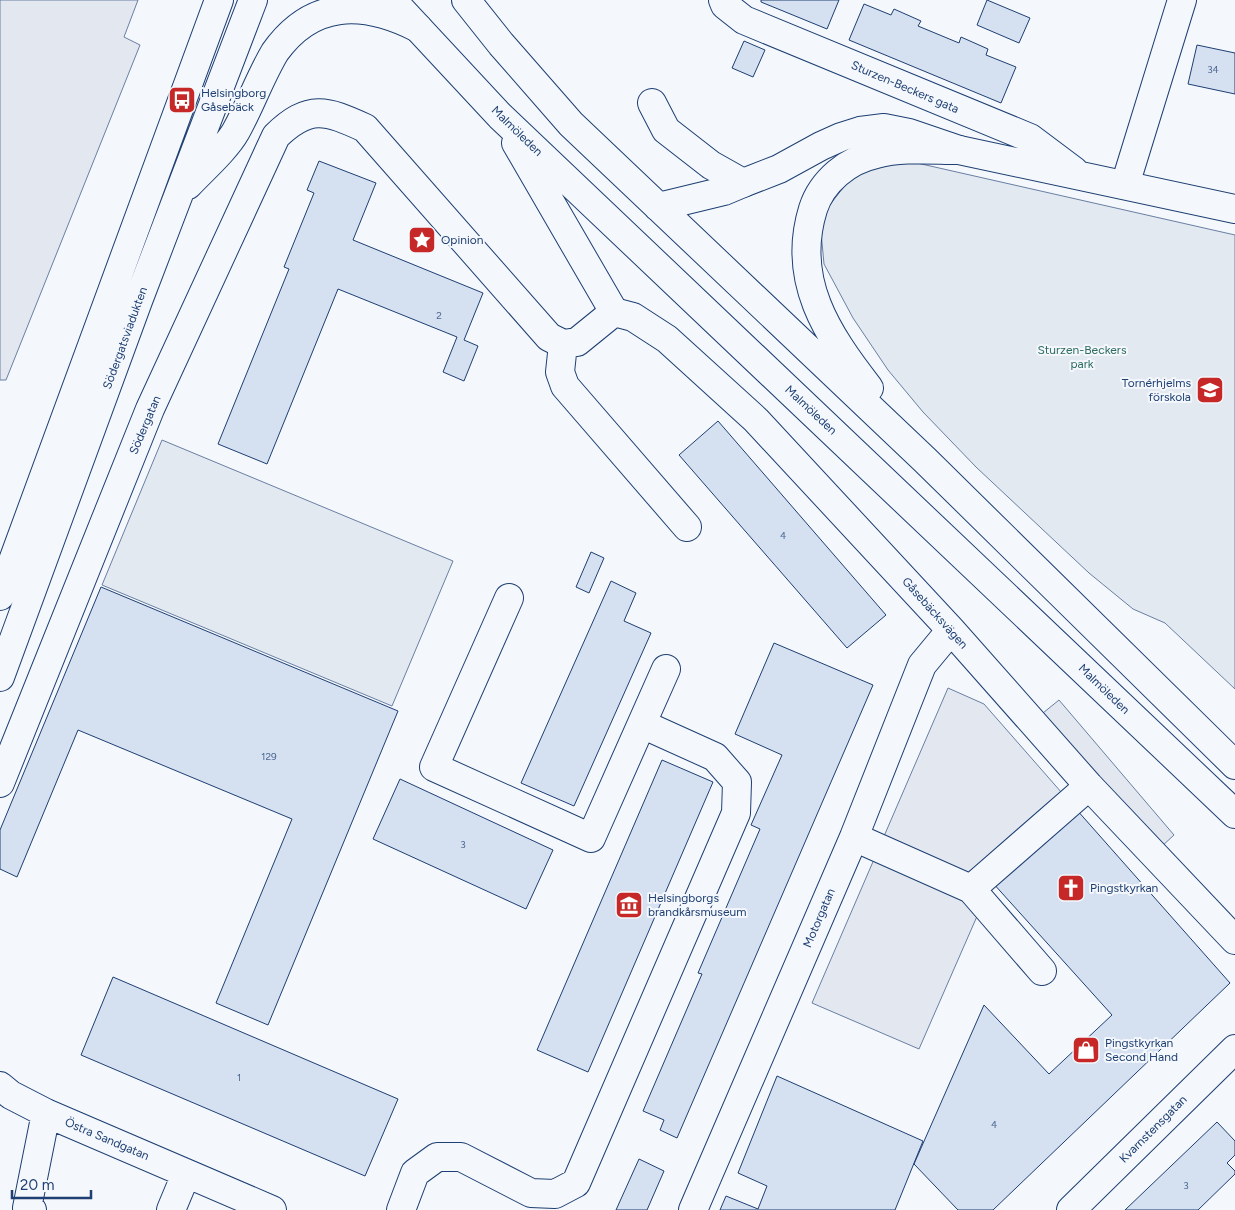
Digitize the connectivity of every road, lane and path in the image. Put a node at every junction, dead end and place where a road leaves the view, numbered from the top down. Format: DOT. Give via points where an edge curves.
graph roads {
  1 [pos="219,0"];
  2 [pos="253,0"];
  3 [pos="392,0"];
  4 [pos="459,0"];
  5 [pos="1182,0"];
  6 [pos="724,2"];
  7 [pos="470,6"];
  8 [pos="419,28"];
  9 [pos="652,103"];
  10 [pos="500,116"];
  11 [pos="959,150"];
  12 [pos="1081,176"];
  13 [pos="743,183"];
  14 [pos="1125,185"];
  15 [pos="177,198"];
  16 [pos="658,206"];
  17 [pos="1235,209"];
  18 [pos="614,312"];
  19 [pos="563,344"];
  20 [pos="925,460"];
  21 [pos="687,527"];
  22 [pos="0,596"];
  23 [pos="509,598"];
  24 [pos="951,630"];
  25 [pos="666,669"];
  26 [pos="0,678"];
  27 [pos="642,724"];
  28 [pos="1235,765"];
  29 [pos="0,783"];
  30 [pos="1089,786"];
  31 [pos="1235,814"];
  32 [pos="854,837"];
  33 [pos="971,889"];
  34 [pos="1235,940"];
  35 [pos="1042,971"];
  36 [pos="1235,1048"];
  37 [pos="0,1086"];
  38 [pos="46,1113"];
  39 [pos="186,1174"];
  40 [pos="32,1210"];
  41 [pos="172,1210"];
  42 [pos="272,1210"];
  43 [pos="401,1210"];
  44 [pos="693,1210"];
  45 [pos="1071,1210"];
  1 -- 22 [label="main road"];
  2 -- 15 [label="main road, Södergatsviadukten"];
  3 -- 8 [label="main road, Malmöleden"];
  4 -- 7 [label="main road"];
  5 -- 14 [label="main road"];
  6 -- 12 [label="main road, Sturzen-Beckers gata" via="744,20 1030,138"];
  7 -- 16 [label="main road" via="571,124"];
  8 -- 10 [label="main road, Malmöleden"];
  8 -- 15 [label="main road" via="379,11 345,6 316,13 303,22 286,37 275,54 235,133"];
  9 -- 13 [label="main road" via="666,130 710,165"];
  10 -- 18 [label="main road"];
  10 -- 31 [label="main road, Malmöleden"];
  11 -- 12 [label="main road, Sturzen-Beckers gata"];
  11 -- 13 [label="main road, Sturzen-Beckers gata" via="910,133 884,128 860,131"];
  11 -- 20 [label="main road" via="896,151 855,161 825,186 817,198 807,229 805,267 821,314 847,360"];
  12 -- 14 [label="main road, Sturzen-Beckers gata"];
  13 -- 16 [label="main road, Sturzen-Beckers gata"];
  14 -- 17 [label="main road, Sturzen-Beckers gata"];
  15 -- 26 [label="main road, Södergatsviadukten"];
  16 -- 20 [label="main road"];
  18 -- 19 [label="main road" via="577,342"];
  18 -- 24 [label="main road, Gåsebäcksvägen" via="633,317 666,339 756,420"];
  19 -- 21 [label="main road" via="560,372 565,386"];
  19 -- 29 [label="main road, Södergatan" via="549,337 365,128 337,115 314,112 292,121 276,136 150,409"];
  20 -- 28 [label="main road"];
  23 -- 27 [label="main road" via="434,767 590,838"];
  24 -- 30 [label="main road, Gåsebäcksvägen"];
  24 -- 32 [label="main road, Motorgatan" via="922,665"];
  25 -- 27 [label="main road"];
  27 -- 43 [label="main road" via="715,757 737,782 736,813 576,1183 555,1194 531,1192 461,1157 436,1157 415,1173"];
  30 -- 33 [label="main road"];
  30 -- 34 [label="main road, Gåsebäcksvägen"];
  32 -- 33 [label="main road"];
  32 -- 44 [label="main road, Motorgatan"];
  33 -- 35 [label="main road"];
  36 -- 45 [label="main road, Kvarnstensgatan"];
  37 -- 38 [label="main road, Östra Sandgatan"];
  38 -- 39 [label="main road, Östra Sandgatan"];
  38 -- 40 [label="main road" via="27,1208"];
  39 -- 41 [label="main road"];
  39 -- 42 [label="main road, Östra Sandgatan"];
}
